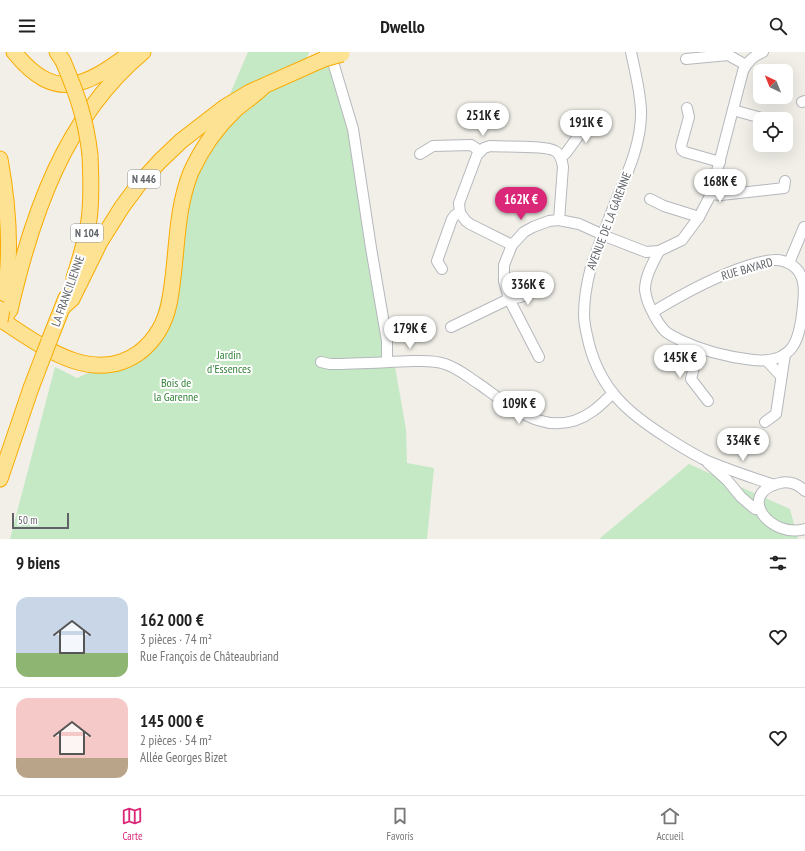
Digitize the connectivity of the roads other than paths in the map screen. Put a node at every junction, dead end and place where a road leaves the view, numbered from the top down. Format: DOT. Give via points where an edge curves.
graph roads {
  1 [pos="14,52"];
  2 [pos="132,52"];
  3 [pos="143,52"];
  4 [pos="631,52"];
  5 [pos="763,52"];
  6 [pos="336,54"];
  7 [pos="60,56"];
  8 [pos="686,59"];
  9 [pos="746,65"];
  10 [pos="263,87"];
  11 [pos="687,108"];
  12 [pos="733,110"];
  13 [pos="753,116"];
  14 [pos="587,119"];
  15 [pos="480,151"];
  16 [pos="420,154"];
  17 [pos="561,157"];
  18 [pos="0,159"];
  19 [pos="720,162"];
  20 [pos="785,181"];
  21 [pos="711,194"];
  22 [pos="650,199"];
  23 [pos="460,213"];
  24 [pos="699,217"];
  25 [pos="559,220"];
  26 [pos="804,227"];
  27 [pos="603,235"];
  28 [pos="512,245"];
  29 [pos="643,251"];
  30 [pos="659,251"];
  31 [pos="789,263"];
  32 [pos="650,268"];
  33 [pos="442,269"];
  34 [pos="539,290"];
  35 [pos="510,299"];
  36 [pos="63,307"];
  37 [pos="652,312"];
  38 [pos="2,317"];
  39 [pos="451,327"];
  40 [pos="699,348"];
  41 [pos="785,354"];
  42 [pos="539,357"];
  43 [pos="767,360"];
  44 [pos="321,362"];
  45 [pos="392,362"];
  46 [pos="781,376"];
  47 [pos="613,394"];
  48 [pos="708,401"];
  49 [pos="765,422"];
  50 [pos="704,459"];
  51 [pos="0,479"];
  52 [pos="774,485"];
  53 [pos="804,488"];
  54 [pos="758,509"];
  55 [pos="804,533"];
  1 -- 2 [label="highway" via="28,68 44,80 59,84 81,83 96,77"];
  3 -- 38 [label="highway" via="94,104 54,171 20,265 10,310"];
  4 -- 27 [label="street, AVENUE DE LA GARENNE" via="641,110 639,133 630,166"];
  5 -- 9 [label="street"];
  6 -- 10 [label="highway, N 446"];
  6 -- 45 [label="street" via="354,129 371,248"];
  7 -- 36 [label="highway, LA FRANCILIENNE / N 104, bridge" via="85,120 90,155 91,199 81,257"];
  8 -- 9 [label="street" via="728,55"];
  9 -- 12 [label="street"];
  10 -- 36 [label="highway, N 446" via="225,107 181,141 139,184 100,242 72,299"];
  10 -- 38 [label="highway" via="222,123 191,172 177,231 169,305 161,328 145,348 134,356 114,364 104,366 78,363 31,339"];
  11 -- 19 [label="street" via="689,117 682,150"];
  12 -- 13 [label="street"];
  12 -- 19 [label="street"];
  14 -- 17 [label="street" via="587,124"];
  15 -- 16 [label="street" via="470,145 433,146"];
  15 -- 17 [label="street" via="490,146 549,148"];
  15 -- 23 [label="street" via="459,203"];
  17 -- 25 [label="street" via="563,167"];
  18 -- 38 [label="highway" via="9,241"];
  19 -- 21 [label="street"];
  20 -- 21 [label="street" via="784,188"];
  21 -- 24 [label="street"];
  22 -- 24 [label="street"];
  23 -- 28 [label="street" via="470,224"];
  23 -- 33 [label="street" via="452,219 437,261"];
  24 -- 30 [label="street" via="682,240"];
  25 -- 27 [label="street" via="579,224"];
  25 -- 28 [label="street" via="532,227"];
  26 -- 31 [label="street"];
  27 -- 29 [label="street"];
  27 -- 47 [label="street, AVENUE DE LA GARENNE" via="588,277 584,315 585,329 594,359"];
  28 -- 35 [label="street" via="506,256 503,273"];
  29 -- 30 [label="street"];
  29 -- 32 [label="street"];
  30 -- 32 [label="street"];
  31 -- 37 [label="street, RUE BAYARD" via="774,260 738,269 688,291"];
  31 -- 41 [label="street, RUE BAYARD" via="801,275 804,290 800,331 793,347"];
  32 -- 37 [label="street" via="646,290"];
  34 -- 35 [label="street"];
  35 -- 39 [label="street"];
  35 -- 42 [label="street"];
  36 -- 51 [label="highway, LA FRANCILIENNE / N 104, bridge"];
  37 -- 40 [label="street" via="666,332"];
  40 -- 43 [label="street" via="739,358"];
  40 -- 48 [label="street" via="691,379"];
  41 -- 43 [label="street"];
  41 -- 46 [label="street"];
  43 -- 46 [label="street"];
  44 -- 45 [label="street"];
  45 -- 47 [label="street" via="438,362 455,368 515,410 540,422 564,423 578,419 592,412"];
  46 -- 49 [label="street" via="776,414"];
  47 -- 50 [label="street, AVENUE DE LA GARENNE" via="642,422"];
  50 -- 52 [label="street"];
  50 -- 54 [label="street" via="741,497"];
  52 -- 53 [label="street" via="788,482"];
  52 -- 54 [label="street" via="763,495"];
  54 -- 55 [label="street" via="761,522 771,533 787,537"];
}
